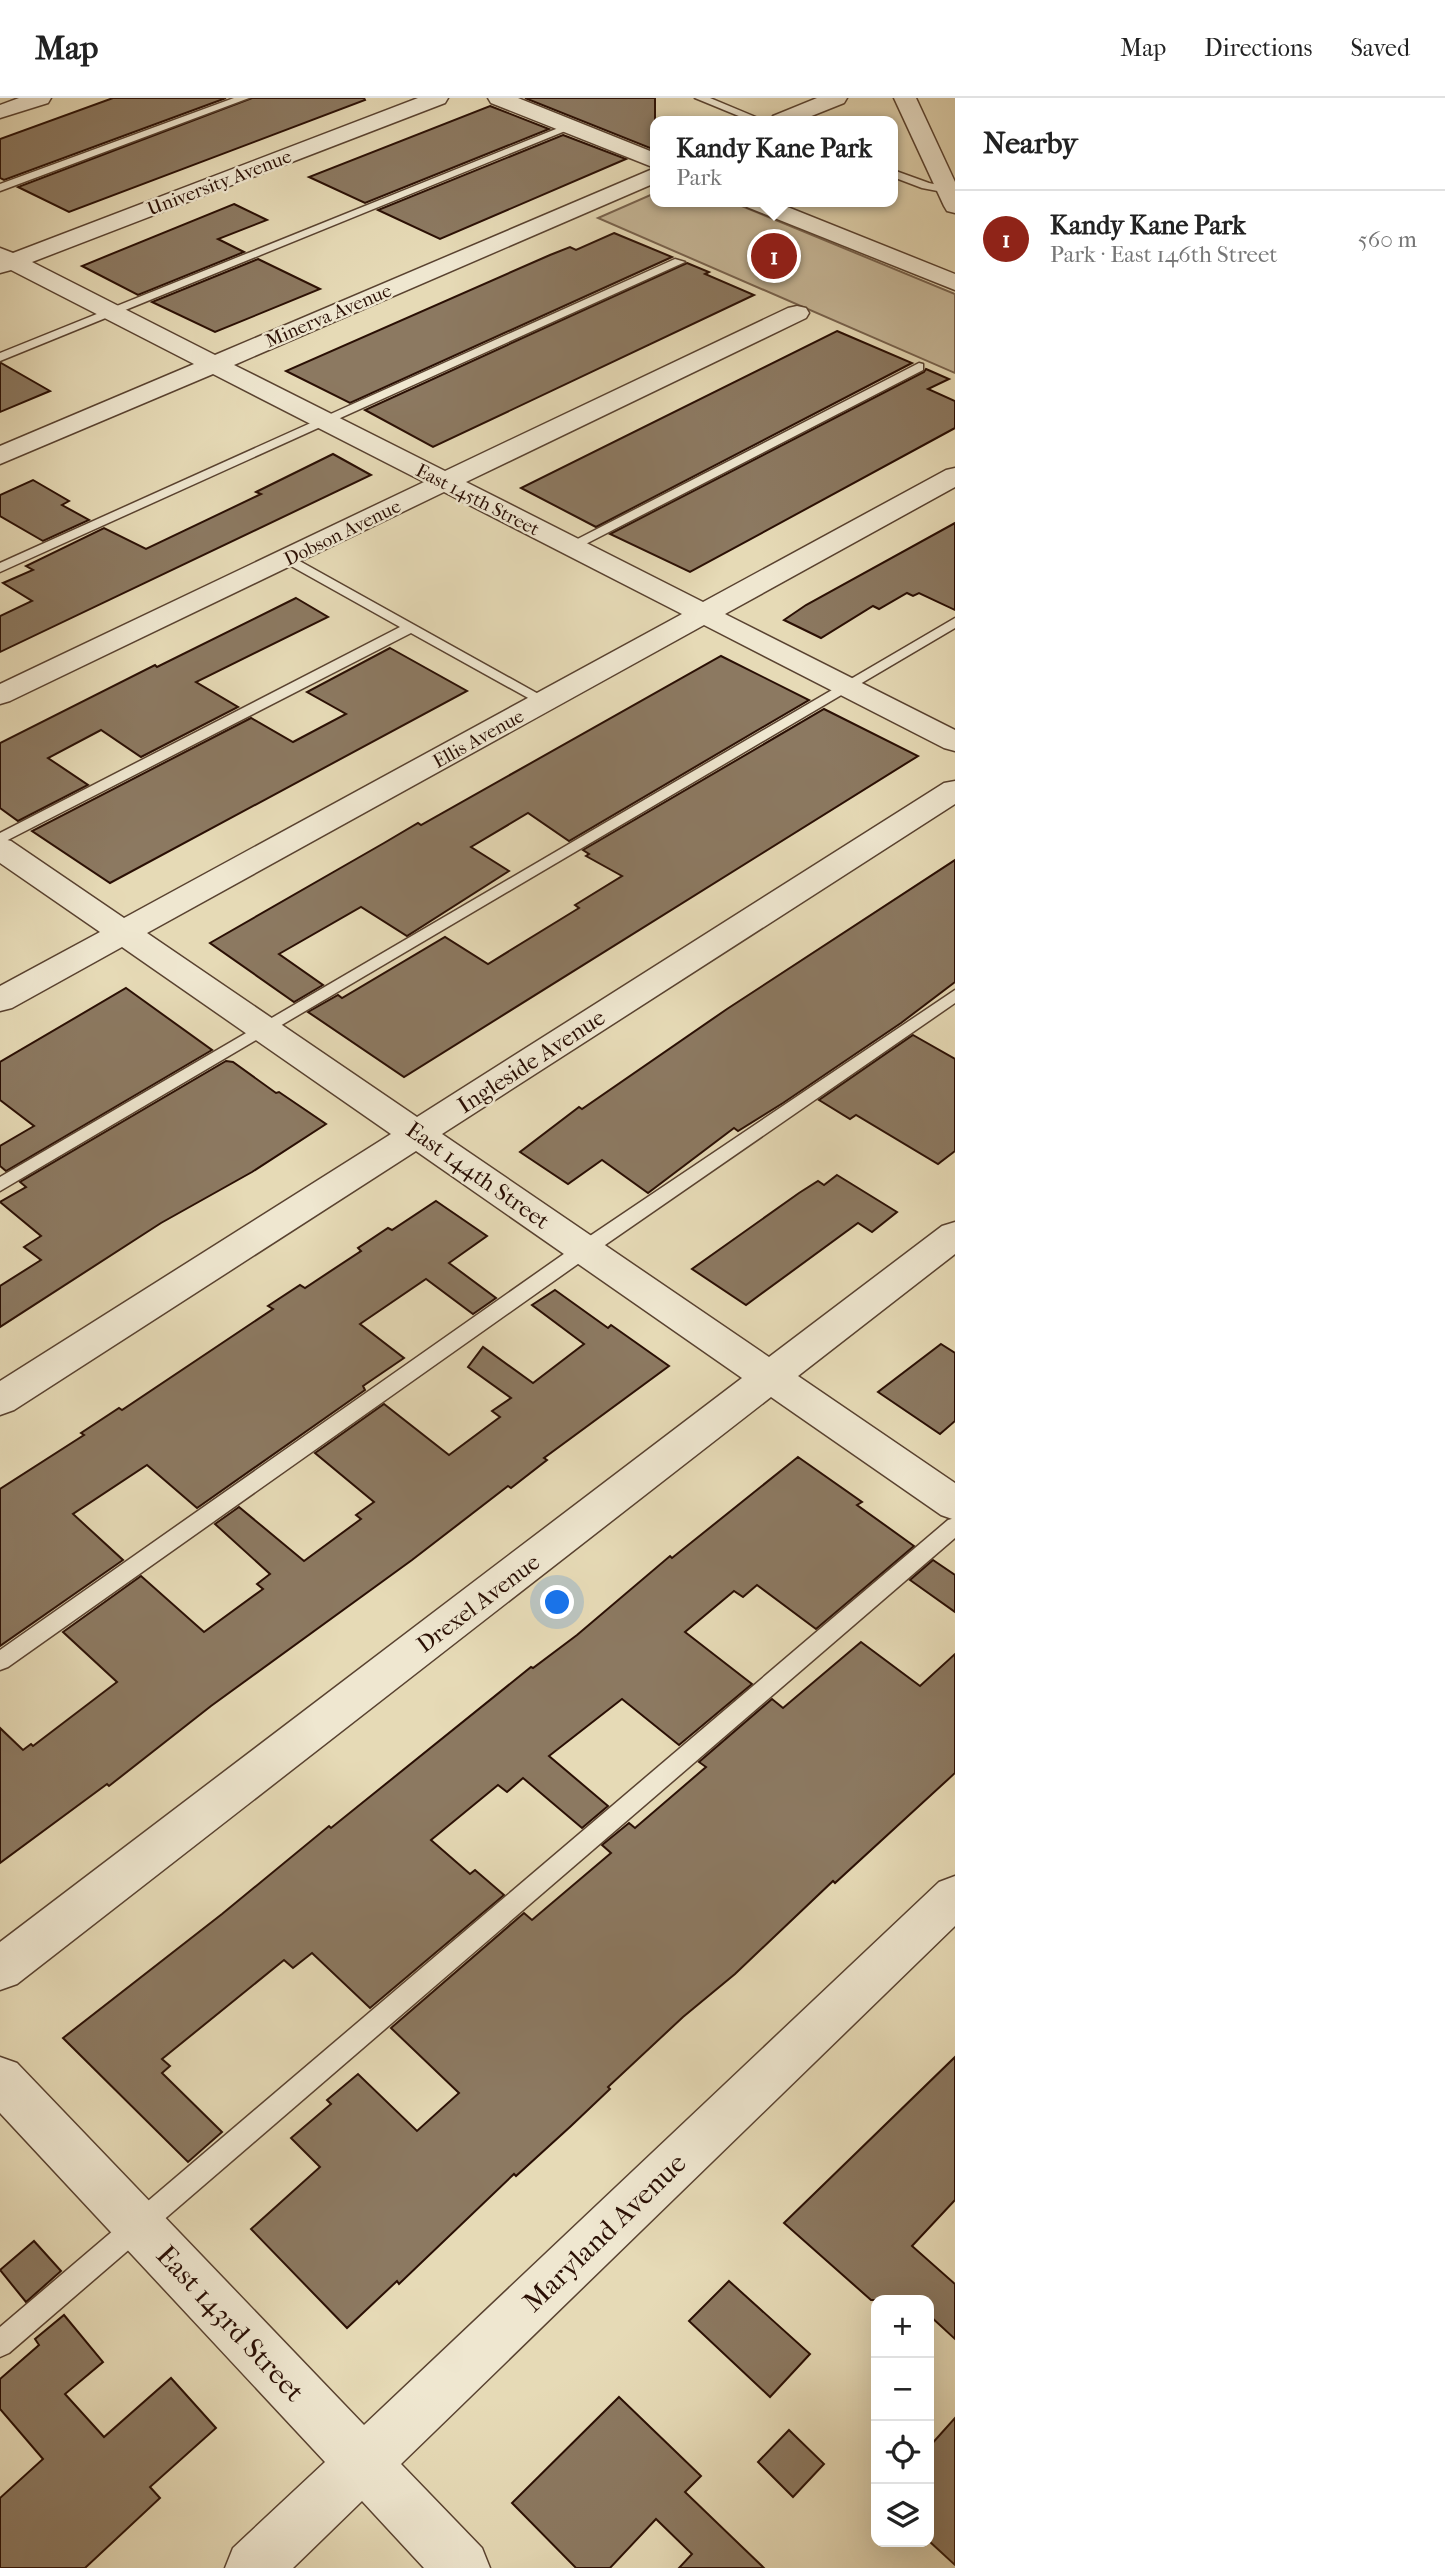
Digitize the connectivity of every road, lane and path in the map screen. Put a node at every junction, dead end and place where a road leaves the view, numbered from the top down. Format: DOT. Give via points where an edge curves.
graph roads {
  1 [pos="40,98"];
  2 [pos="244,98"];
  3 [pos="437,98"];
  4 [pos="499,98"];
  5 [pos="700,98"];
  6 [pos="836,98"];
  7 [pos="905,98"];
  8 [pos="0,112"];
  9 [pos="747,116"];
  10 [pos="793,116"];
  11 [pos="570,127"];
  12 [pos="650,159"];
  13 [pos="898,175"];
  14 [pos="650,177"];
  15 [pos="0,188"];
  16 [pos="951,198"];
  17 [pos="768,207"];
  18 [pos="4,261"];
  19 [pos="679,262"];
  20 [pos="955,282"];
  21 [pos="111,312"];
  22 [pos="797,313"];
  23 [pos="0,357"];
  24 [pos="214,364"];
  25 [pos="919,367"];
  26 [pos="326,421"];
  27 [pos="0,456"];
  28 [pos="955,476"];
  29 [pos="445,482"];
  30 [pos="571,546"];
  31 [pos="287,558"];
  32 [pos="0,568"];
  33 [pos="703,614"];
  34 [pos="955,622"];
  35 [pos="411,627"];
  36 [pos="845,686"];
  37 [pos="0,695"];
  38 [pos="544,701"];
  39 [pos="955,742"];
  40 [pos="955,790"];
  41 [pos="0,839"];
  42 [pos="0,848"];
  43 [pos="123,932"];
  44 [pos="955,995"];
  45 [pos="0,1000"];
  46 [pos="264,1028"];
  47 [pos="417,1134"];
  48 [pos="0,1185"];
  49 [pos="955,1236"];
  50 [pos="584,1249"];
  51 [pos="770,1377"];
  52 [pos="0,1400"];
  53 [pos="955,1504"];
  54 [pos="955,1526"];
  55 [pos="0,1661"];
  56 [pos="955,1896"];
  57 [pos="0,1969"];
  58 [pos="0,2078"];
  59 [pos="139,2224"];
  60 [pos="0,2344"];
  61 [pos="363,2463"];
  62 [pos="253,2568"];
  63 [pos="462,2568"];
  1 -- 8 [label="street"];
  2 -- 15 [label="lane"];
  3 -- 18 [label="street, University Avenue"];
  4 -- 11 [label="street"];
  5 -- 9 [label="lane"];
  6 -- 10 [label="street"];
  7 -- 16 [label="street"];
  11 -- 12 [label="street"];
  11 -- 21 [label="lane"];
  13 -- 16 [label="lane"];
  14 -- 24 [label="street, Minerva Avenue"];
  17 -- 20 [label="street"];
  18 -- 21 [label="street, East 145th Street"];
  19 -- 26 [label="lane"];
  21 -- 23 [label="lane"];
  21 -- 24 [label="street, East 145th Street"];
  22 -- 29 [label="street, Dobson Avenue"];
  24 -- 26 [label="street, East 145th Street"];
  24 -- 27 [label="street, Minerva Avenue"];
  25 -- 30 [label="lane"];
  26 -- 29 [label="street, East 145th Street"];
  26 -- 32 [label="lane"];
  28 -- 33 [label="street, Ellis Avenue"];
  29 -- 30 [label="street, East 145th Street"];
  29 -- 31 [label="street, Dobson Avenue"];
  30 -- 33 [label="street, East 145th Street"];
  31 -- 35 [label="lane"];
  31 -- 37 [label="street, Dobson Avenue"];
  33 -- 36 [label="street, East 145th Street"];
  33 -- 38 [label="street, Ellis Avenue"];
  34 -- 36 [label="lane"];
  35 -- 38 [label="lane"];
  35 -- 41 [label="lane"];
  36 -- 39 [label="street, East 145th Street"];
  36 -- 46 [label="lane"];
  38 -- 43 [label="street, Ellis Avenue"];
  40 -- 47 [label="street, Ingleside Avenue"];
  42 -- 43 [label="street, East 144th Street"];
  43 -- 45 [label="street, Ellis Avenue"];
  43 -- 46 [label="street, East 144th Street"];
  44 -- 50 [label="lane"];
  46 -- 47 [label="street, East 144th Street"];
  46 -- 48 [label="lane"];
  47 -- 50 [label="street, East 144th Street"];
  47 -- 52 [label="street, Ingleside Avenue"];
  49 -- 51 [label="street, Drexel Avenue"];
  50 -- 51 [label="street, East 144th Street"];
  50 -- 55 [label="lane"];
  51 -- 53 [label="street, East 144th Street"];
  51 -- 57 [label="street, Drexel Avenue"];
  54 -- 59 [label="lane"];
  56 -- 61 [label="street, Maryland Avenue"];
  58 -- 59 [label="street, East 143rd Street"];
  59 -- 60 [label="lane"];
  59 -- 61 [label="street, East 143rd Street"];
  61 -- 62 [label="street, Maryland Avenue"];
  61 -- 63 [label="street, East 143rd Street"];
}
